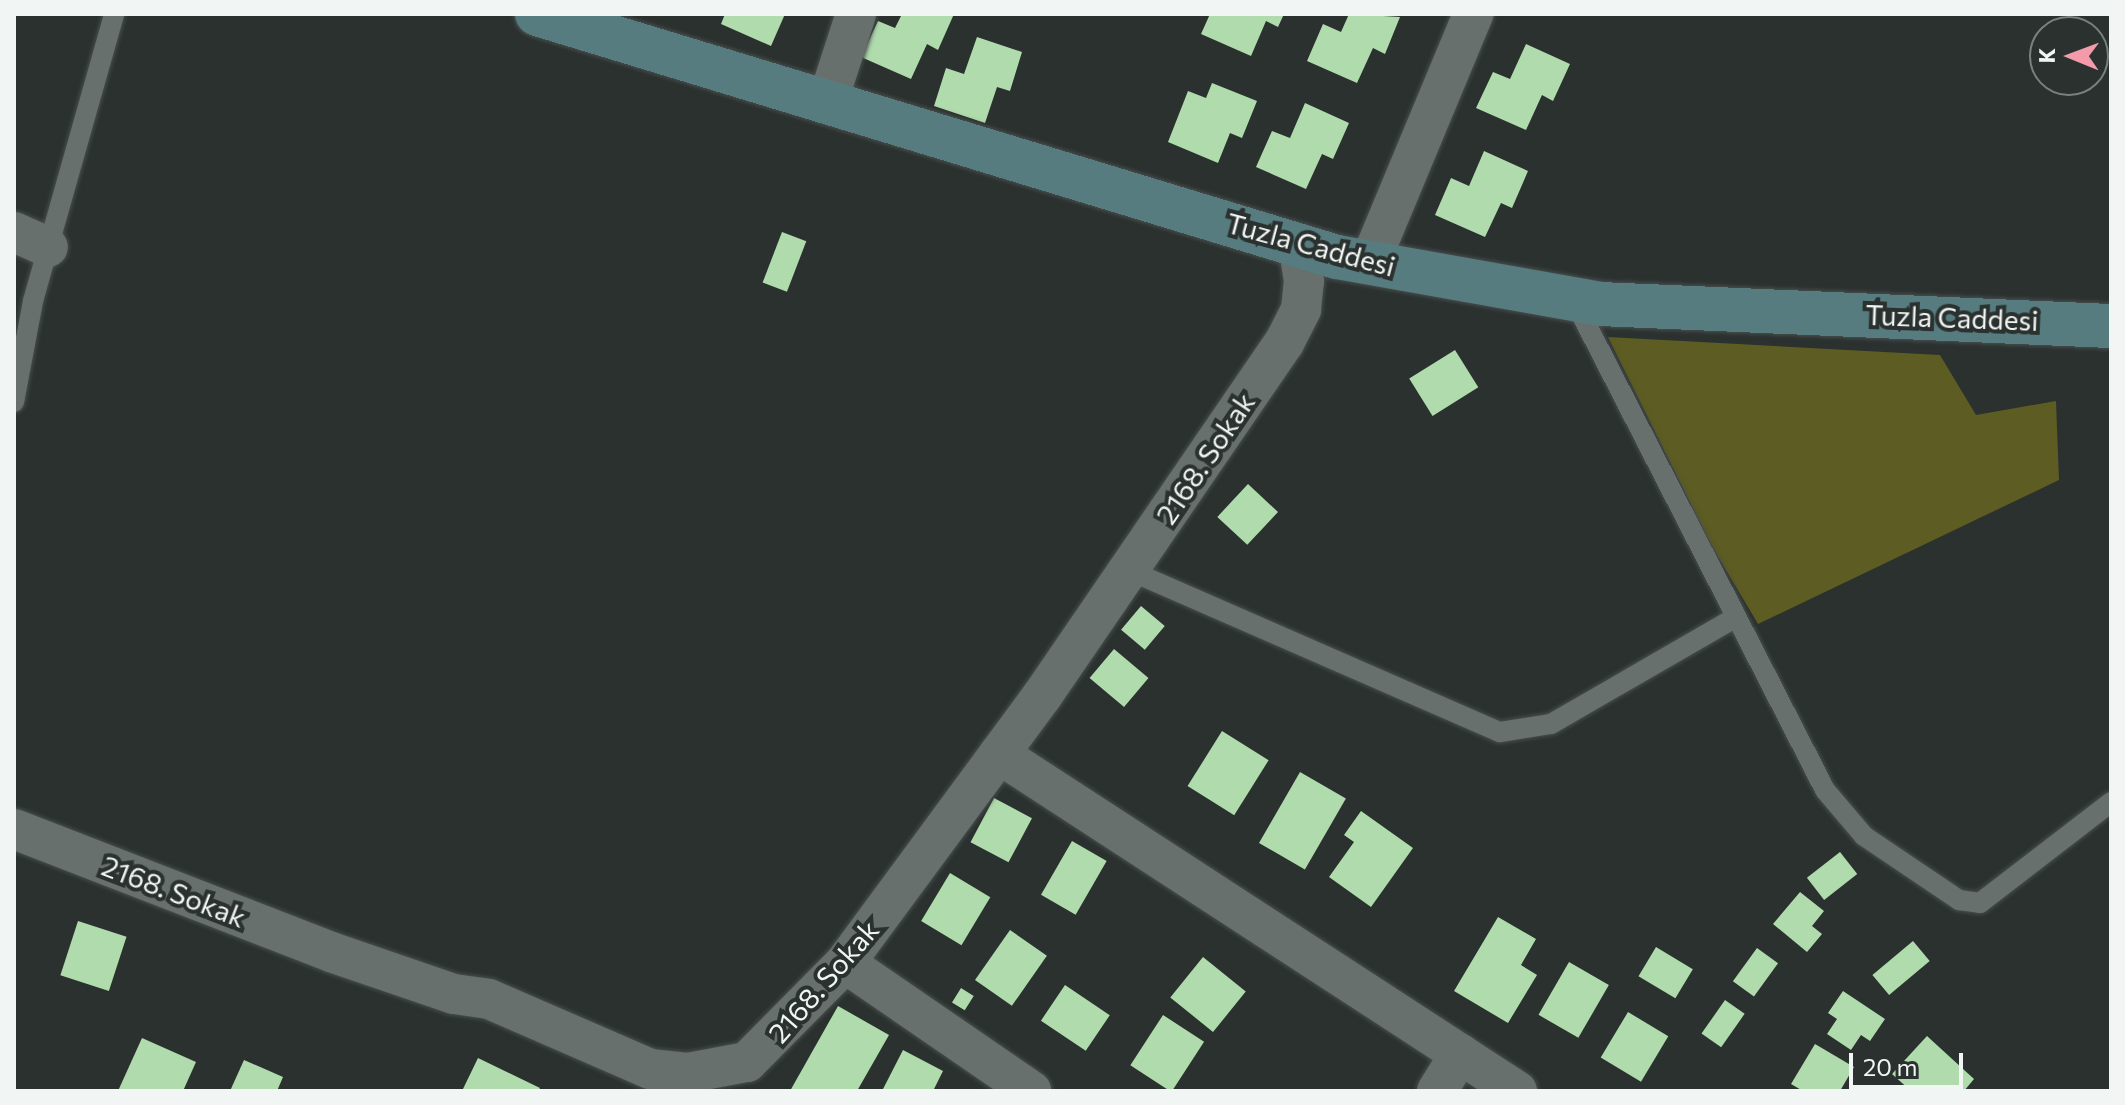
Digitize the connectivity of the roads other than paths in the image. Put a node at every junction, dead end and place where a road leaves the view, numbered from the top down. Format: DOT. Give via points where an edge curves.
graph roads {
  1 [pos="114,14"];
  2 [pos="537,14"];
  3 [pos="856,14"];
  4 [pos="1473,14"];
  5 [pos="828,100"];
  6 [pos="31,240"];
  7 [pos="1298,245"];
  8 [pos="1370,262"];
  9 [pos="1573,299"];
  10 [pos="2111,326"];
  11 [pos="14,402"];
  12 [pos="1126,569"];
  13 [pos="1736,617"];
  14 [pos="999,754"];
  15 [pos="2111,802"];
  16 [pos="14,829"];
  17 [pos="845,963"];
  18 [pos="1460,1054"];
  19 [pos="722,1084"];
  20 [pos="1031,1091"];
  21 [pos="1437,1091"];
  22 [pos="1517,1091"];
  1 -- 6 [label="lane"];
  2 -- 5 [label="main road, Tuzla Caddesi"];
  3 -- 5 [label="street"];
  4 -- 8 [label="street"];
  5 -- 7 [label="main road, Tuzla Caddesi"];
  6 -- 11 [label="lane"];
  7 -- 8 [label="main road, Tuzla Caddesi"];
  7 -- 12 [label="street, 2168. Sokak" via="1304,281 1301,309 1284,343"];
  8 -- 9 [label="main road, Tuzla Caddesi"];
  9 -- 10 [label="main road, Tuzla Caddesi"];
  9 -- 13 [label="lane"];
  12 -- 13 [label="lane" via="1500,732 1551,724"];
  12 -- 14 [label="street, 2168. Sokak"];
  13 -- 15 [label="lane" via="1825,790 1864,836 1959,900 1990,898"];
  14 -- 17 [label="street, 2168. Sokak"];
  14 -- 18 [label="street"];
  16 -- 19 [label="street, 2168. Sokak" via="331,952 454,994 489,999 650,1069"];
  17 -- 19 [label="street, 2168. Sokak" via="772,1042"];
  17 -- 20 [label="street"];
  18 -- 21 [label="street"];
  18 -- 22 [label="street"];
}
